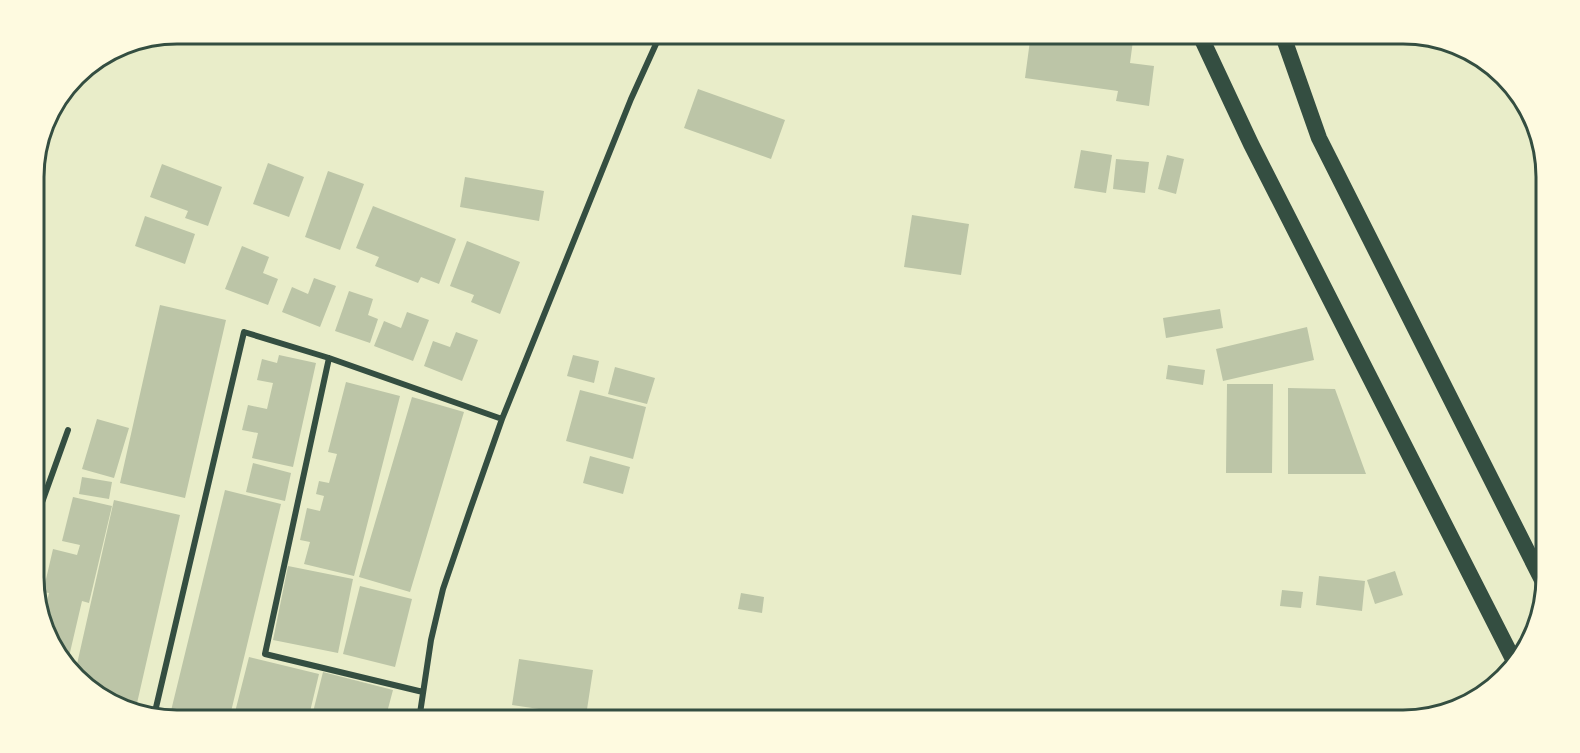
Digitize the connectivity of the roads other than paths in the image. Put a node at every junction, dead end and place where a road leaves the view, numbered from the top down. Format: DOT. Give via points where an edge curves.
graph roads {
  1 [pos="656,44"];
  2 [pos="1204,44"];
  3 [pos="1286,44"];
  4 [pos="329,358"];
  5 [pos="502,419"];
  6 [pos="68,430"];
  7 [pos="44,497"];
  8 [pos="1536,568"];
  9 [pos="1511,655"];
  10 [pos="423,692"];
  11 [pos="156,708"];
  12 [pos="420,710"];
  1 -- 5 [label="street"];
  2 -- 9 [label="highway"];
  3 -- 8 [label="highway" via="1320,138"];
  4 -- 5 [label="street"];
  4 -- 10 [label="street" via="265,654"];
  4 -- 11 [label="street" via="244,332"];
  5 -- 10 [label="street" via="443,589"];
  6 -- 7 [label="street"];
  10 -- 12 [label="street"];
}
